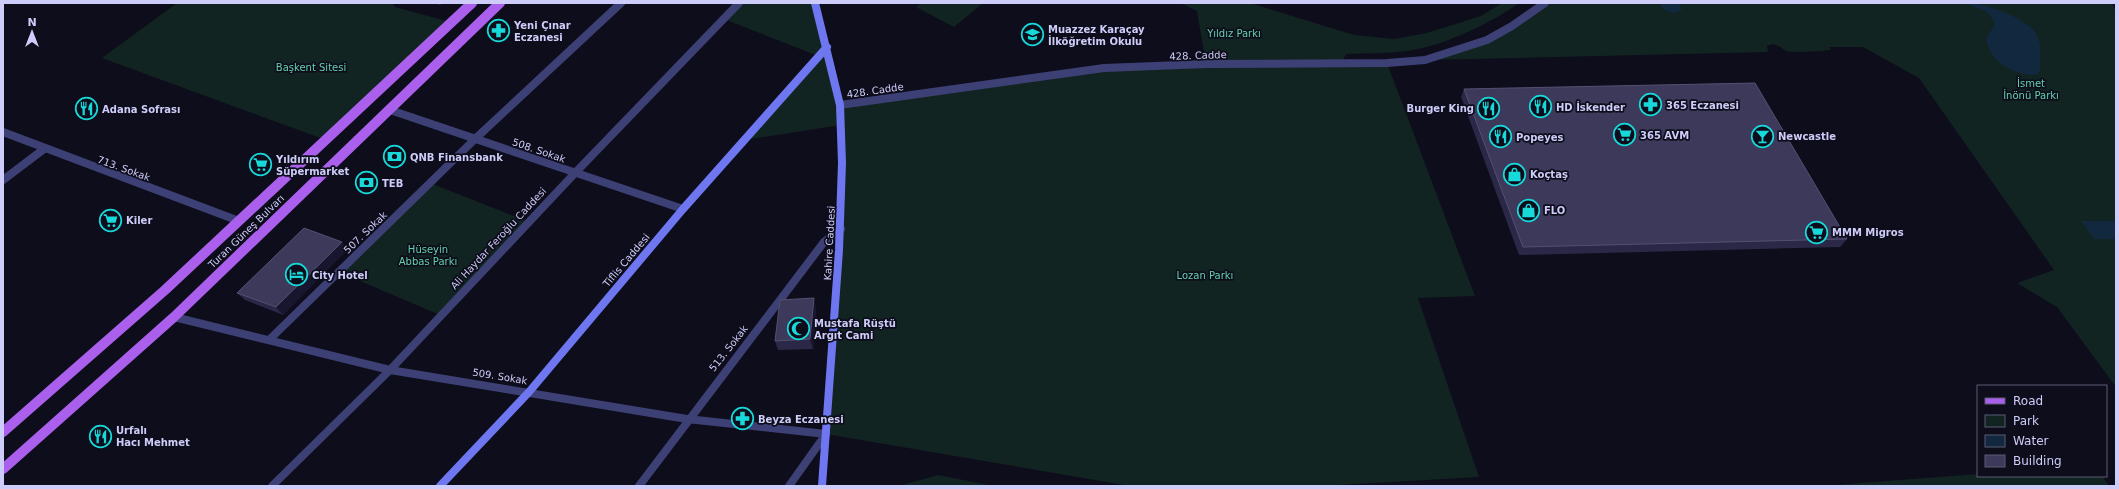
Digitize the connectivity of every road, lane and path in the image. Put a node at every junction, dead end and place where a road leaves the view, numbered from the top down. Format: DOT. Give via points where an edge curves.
graph roads {
  1 [pos="472,3"];
  2 [pos="500,3"];
  3 [pos="621,3"];
  4 [pos="739,3"];
  5 [pos="815,3"];
  6 [pos="1545,3"];
  7 [pos="827,47"];
  8 [pos="840,105"];
  9 [pos="390,110"];
  10 [pos="3,132"];
  11 [pos="475,139"];
  12 [pos="44,149"];
  13 [pos="575,173"];
  14 [pos="3,180"];
  15 [pos="682,209"];
  16 [pos="239,221"];
  17 [pos="841,229"];
  18 [pos="174,317"];
  19 [pos="269,340"];
  20 [pos="390,370"];
  21 [pos="529,392"];
  22 [pos="687,420"];
  23 [pos="3,432"];
  24 [pos="826,434"];
  25 [pos="3,469"];
  26 [pos="272,486"];
  27 [pos="440,486"];
  28 [pos="639,486"];
  29 [pos="789,486"];
  30 [pos="822,486"];
  1 -- 16 [label="main road, Turan Güneş Bulvarı"];
  2 -- 9 [label="main road, Turan Güneş Bulvarı"];
  3 -- 11 [label="street, 507. Sokak"];
  4 -- 13 [label="street, Ali Haydar Feroğlu Caddesi"];
  5 -- 7 [label="main road, Kahire Caddesi"];
  6 -- 8 [label="street, 428. Cadde" via="1487,40 1425,60 1387,63 1206,64 1104,68"];
  7 -- 8 [label="main road, Kahire Caddesi"];
  7 -- 15 [label="main road, Tiflis Caddesi"];
  8 -- 17 [label="main road, Kahire Caddesi"];
  9 -- 11 [label="street, 508. Sokak"];
  9 -- 18 [label="main road, Turan Güneş Bulvarı"];
  10 -- 12 [label="street, 713. Sokak"];
  11 -- 13 [label="street, 508. Sokak"];
  11 -- 19 [label="street, 507. Sokak"];
  12 -- 14 [label="street"];
  12 -- 16 [label="street, 713. Sokak"];
  13 -- 15 [label="street, 508. Sokak"];
  13 -- 20 [label="street, Ali Haydar Feroğlu Caddesi"];
  15 -- 21 [label="main road, Tiflis Caddesi"];
  16 -- 23 [label="main road, Turan Güneş Bulvarı" via="165,290"];
  17 -- 22 [label="street, 513. Sokak" via="824,242"];
  17 -- 24 [label="main road, Kahire Caddesi"];
  18 -- 19 [label="street, 509. Sokak"];
  18 -- 25 [label="main road, Turan Güneş Bulvarı"];
  19 -- 20 [label="street, 509. Sokak"];
  20 -- 21 [label="street, 509. Sokak"];
  20 -- 26 [label="street, Ali Haydar Feroğlu Caddesi"];
  21 -- 22 [label="street, 509. Sokak"];
  21 -- 27 [label="main road, Tiflis Caddesi"];
  22 -- 24 [label="street, 509. Sokak"];
  22 -- 28 [label="street, 513. Sokak"];
  24 -- 29 [label="street"];
  24 -- 30 [label="main road, Kahire Caddesi"];
}
